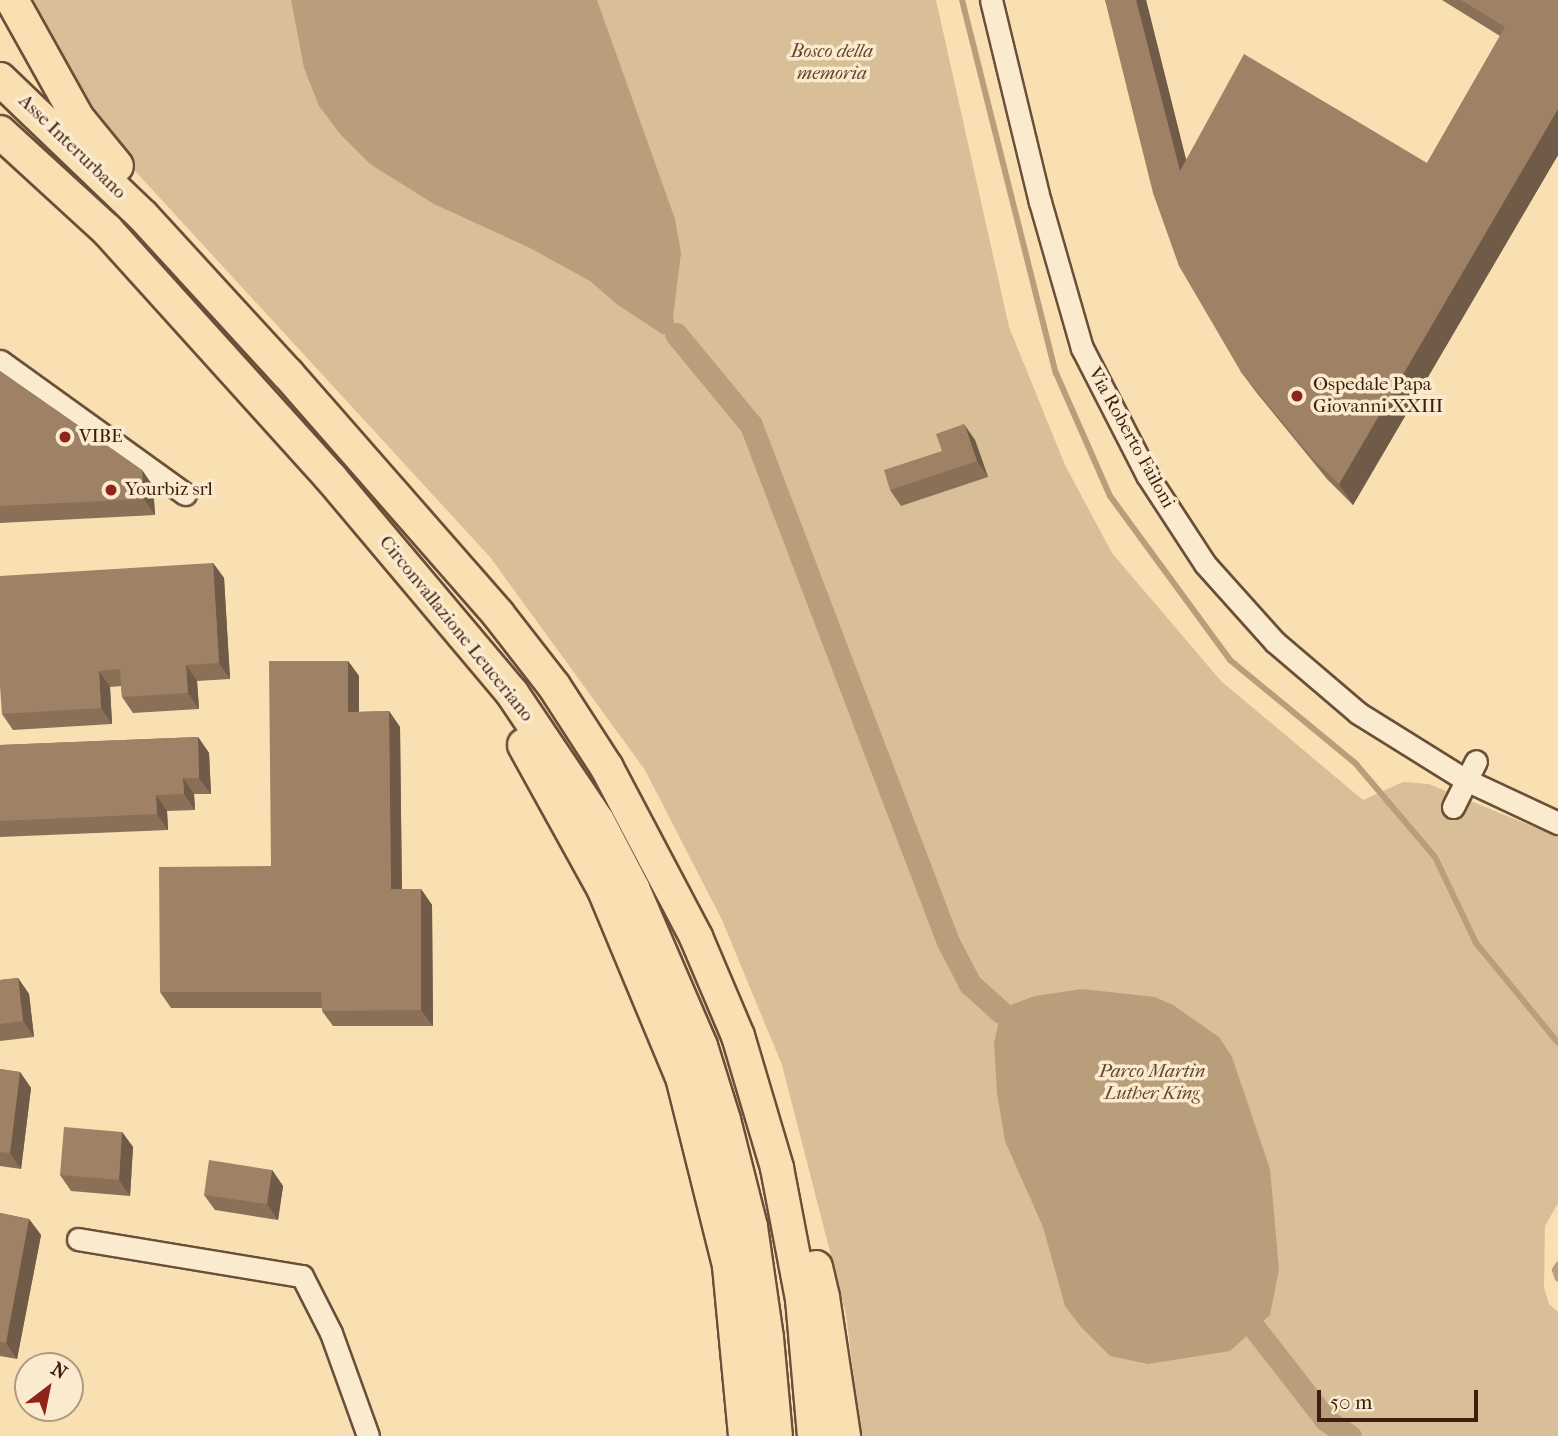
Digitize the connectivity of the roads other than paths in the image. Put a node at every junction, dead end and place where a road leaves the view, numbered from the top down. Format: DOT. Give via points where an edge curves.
graph roads {
  1 [pos="12,0"];
  2 [pos="991,0"];
  3 [pos="0,79"];
  4 [pos="0,132"];
  5 [pos="143,216"];
  6 [pos="0,361"];
  7 [pos="185,494"];
  8 [pos="461,631"];
  9 [pos="1470,770"];
  10 [pos="1453,807"];
  11 [pos="1558,823"];
  12 [pos="738,1036"];
  13 [pos="78,1239"];
  14 [pos="368,1436"];
  15 [pos="745,1436"];
  16 [pos="776,1436"];
  17 [pos="814,1436"];
  18 [pos="844,1436"];
  1 -- 5 [label="highway" via="77,117 132,184"];
  2 -- 9 [label="street, Via Roberto Failoni" via="1040,202 1082,348 1147,475 1205,565 1275,642 1359,713"];
  3 -- 5 [label="highway, Asse Interurbano"];
  4 -- 8 [label="highway, Circonvallazione Leuceriano" via="107,230 193,322"];
  5 -- 12 [label="highway, Circonvallazione Leuceriano" via="288,374 554,686 607,768 696,937"];
  6 -- 7 [label="street"];
  8 -- 15 [label="highway" via="481,684 537,764 604,890 682,1077 729,1266"];
  8 -- 16 [label="highway, Circonvallazione Leuceriano" via="512,693 598,821 634,888 701,1046 751,1227"];
  9 -- 10 [label="street"];
  9 -- 11 [label="street, Via Roberto Failoni"];
  12 -- 17 [label="highway" via="777,1168 802,1299"];
  12 -- 18 [label="highway" via="772,1091 823,1297"];
  13 -- 14 [label="street" via="302,1276 331,1332"];
}
